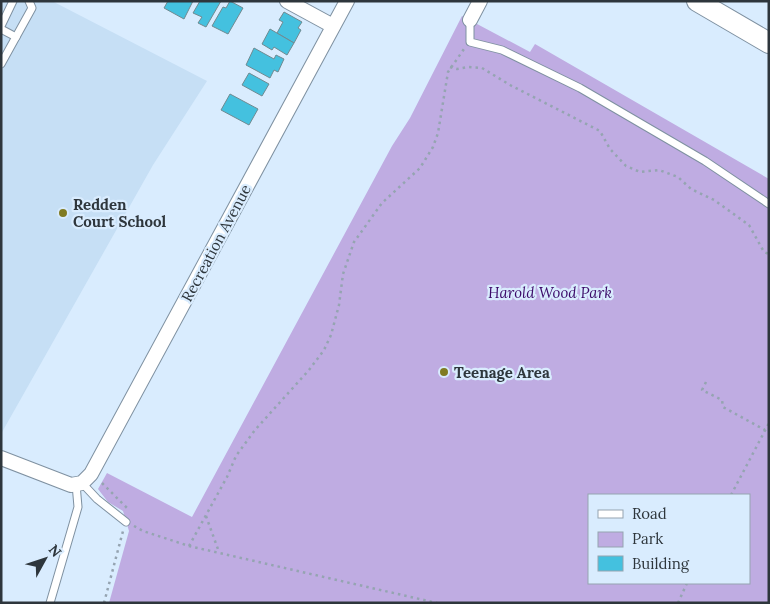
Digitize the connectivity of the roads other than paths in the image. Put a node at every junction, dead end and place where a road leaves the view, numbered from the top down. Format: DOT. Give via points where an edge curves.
graph roads {
  1 [pos="13,1"];
  2 [pos="29,1"];
  3 [pos="287,1"];
  4 [pos="347,1"];
  5 [pos="480,1"];
  6 [pos="697,1"];
  7 [pos="470,20"];
  8 [pos="333,26"];
  9 [pos="1,27"];
  10 [pos="16,37"];
  11 [pos="769,43"];
  12 [pos="1,64"];
  13 [pos="769,204"];
  14 [pos="1,458"];
  15 [pos="83,480"];
  16 [pos="126,522"];
  17 [pos="50,603"];
  1 -- 9 [label="lane"];
  2 -- 10 [label="lane" via="32,8"];
  3 -- 8 [label="street"];
  4 -- 8 [label="street, Recreation Avenue"];
  5 -- 7 [label="street"];
  6 -- 11 [label="street"];
  7 -- 13 [label="lane" via="470,42 502,50 580,88 705,161"];
  8 -- 15 [label="street, Recreation Avenue"];
  9 -- 10 [label="lane"];
  10 -- 12 [label="lane"];
  14 -- 15 [label="street" via="66,483"];
  15 -- 16 [label="lane" via="97,498"];
  15 -- 17 [label="lane"];
}
